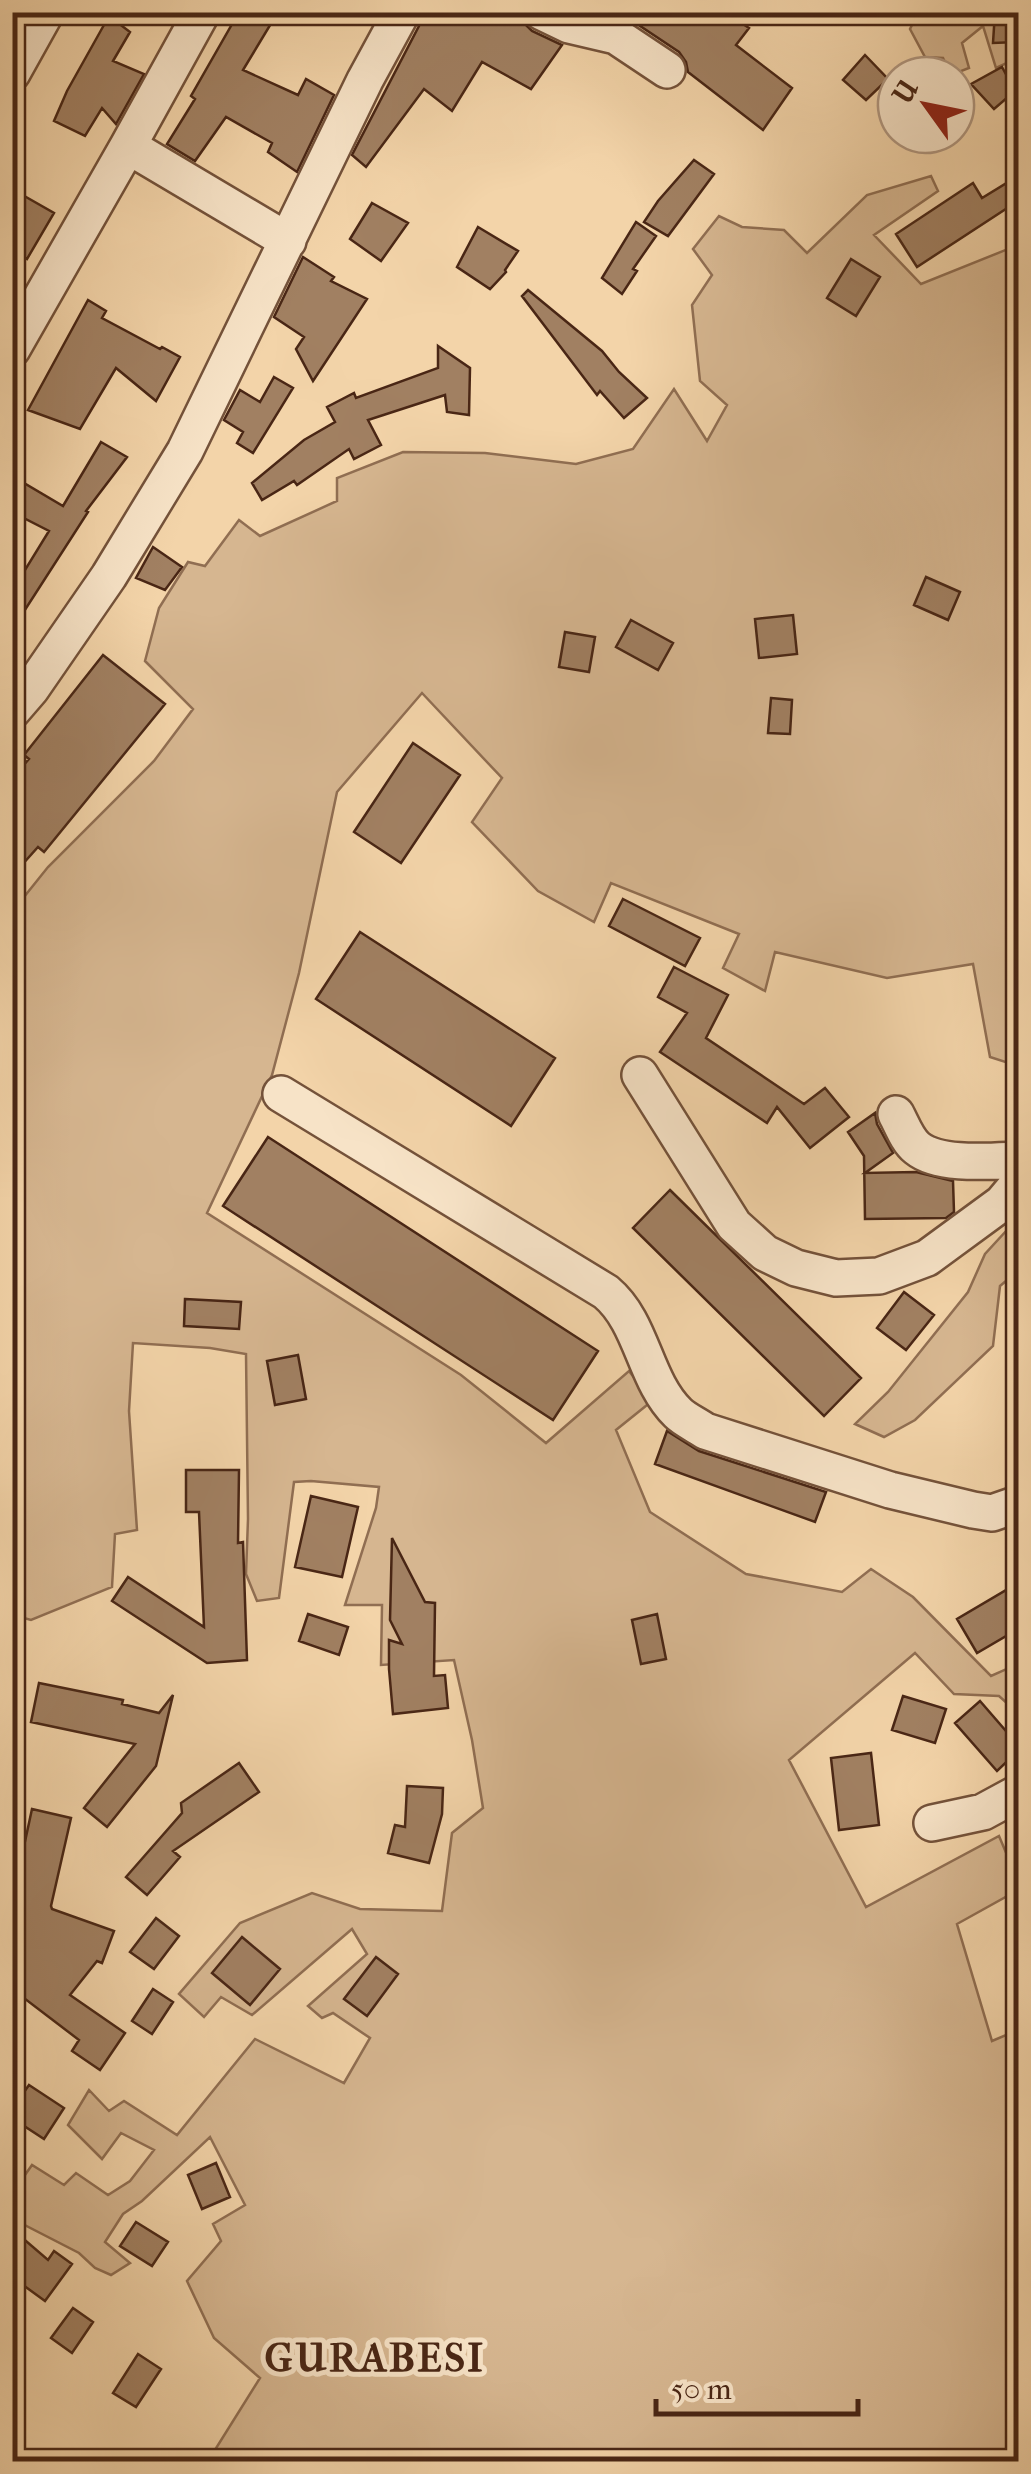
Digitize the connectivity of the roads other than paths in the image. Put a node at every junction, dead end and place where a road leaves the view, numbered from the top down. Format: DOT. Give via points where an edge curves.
graph roads {
  1 [pos="46,12"];
  2 [pos="202,12"];
  3 [pos="402,12"];
  4 [pos="542,12"];
  5 [pos="667,70"];
  6 [pos="12,73"];
  7 [pos="128,146"];
  8 [pos="288,240"];
  9 [pos="12,349"];
  10 [pos="12,711"];
  11 [pos="640,1075"];
  12 [pos="281,1094"];
  13 [pos="896,1114"];
  14 [pos="1018,1160"];
  15 [pos="1018,1184"];
  16 [pos="1018,1504"];
  17 [pos="1018,1793"];
  18 [pos="932,1823"];
  1 -- 6 [label="street"];
  2 -- 7 [label="street"];
  3 -- 8 [label="street"];
  4 -- 5 [label="street" via="616,36"];
  7 -- 8 [label="street"];
  7 -- 9 [label="street"];
  8 -- 10 [label="street" via="185,451 109,576"];
  11 -- 15 [label="street" via="734,1225 765,1253 796,1268 836,1278 879,1276 927,1258"];
  12 -- 16 [label="street" via="606,1292 629,1319 678,1414 705,1431 973,1510 992,1514"];
  13 -- 14 [label="street" via="923,1152"];
  17 -- 18 [label="street" via="982,1812"];
}
